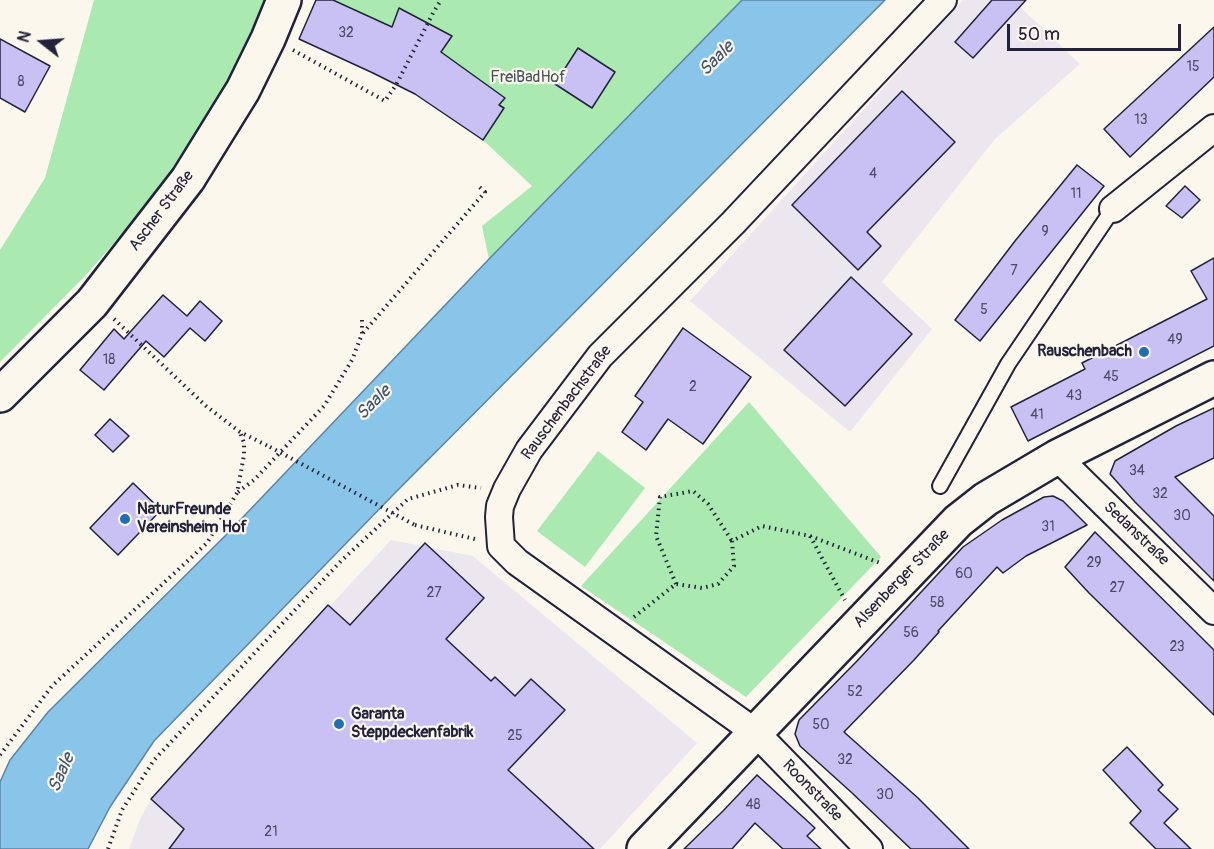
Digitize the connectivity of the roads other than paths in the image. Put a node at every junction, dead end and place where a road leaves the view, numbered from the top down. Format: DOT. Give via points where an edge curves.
graph roads {
  1 [pos="284,0"];
  2 [pos="943,0"];
  3 [pos="1214,128"];
  4 [pos="1113,209"];
  5 [pos="1214,378"];
  6 [pos="0,395"];
  7 [pos="1057,457"];
  8 [pos="940,486"];
  9 [pos="1214,611"];
  10 [pos="755,732"];
  11 [pos="644,849"];
  12 [pos="869,849"];
  1 -- 6 [label="street, Ascher Straße" via="243,90 181,188 92,303"];
  2 -- 10 [label="street, Rauschenbachstraße" via="733,223 600,356 529,450 500,506 501,546 517,562"];
  3 -- 4 [label="street"];
  4 -- 8 [label="lane" via="1008,364"];
  5 -- 7 [label="street, Alsenberger Straße"];
  7 -- 9 [label="street, Sedanstraße"];
  7 -- 10 [label="street, Alsenberger Straße" via="986,499 958,521"];
  10 -- 11 [label="street, Alsenberger Straße"];
  10 -- 12 [label="street, Roonstraße"];
}
